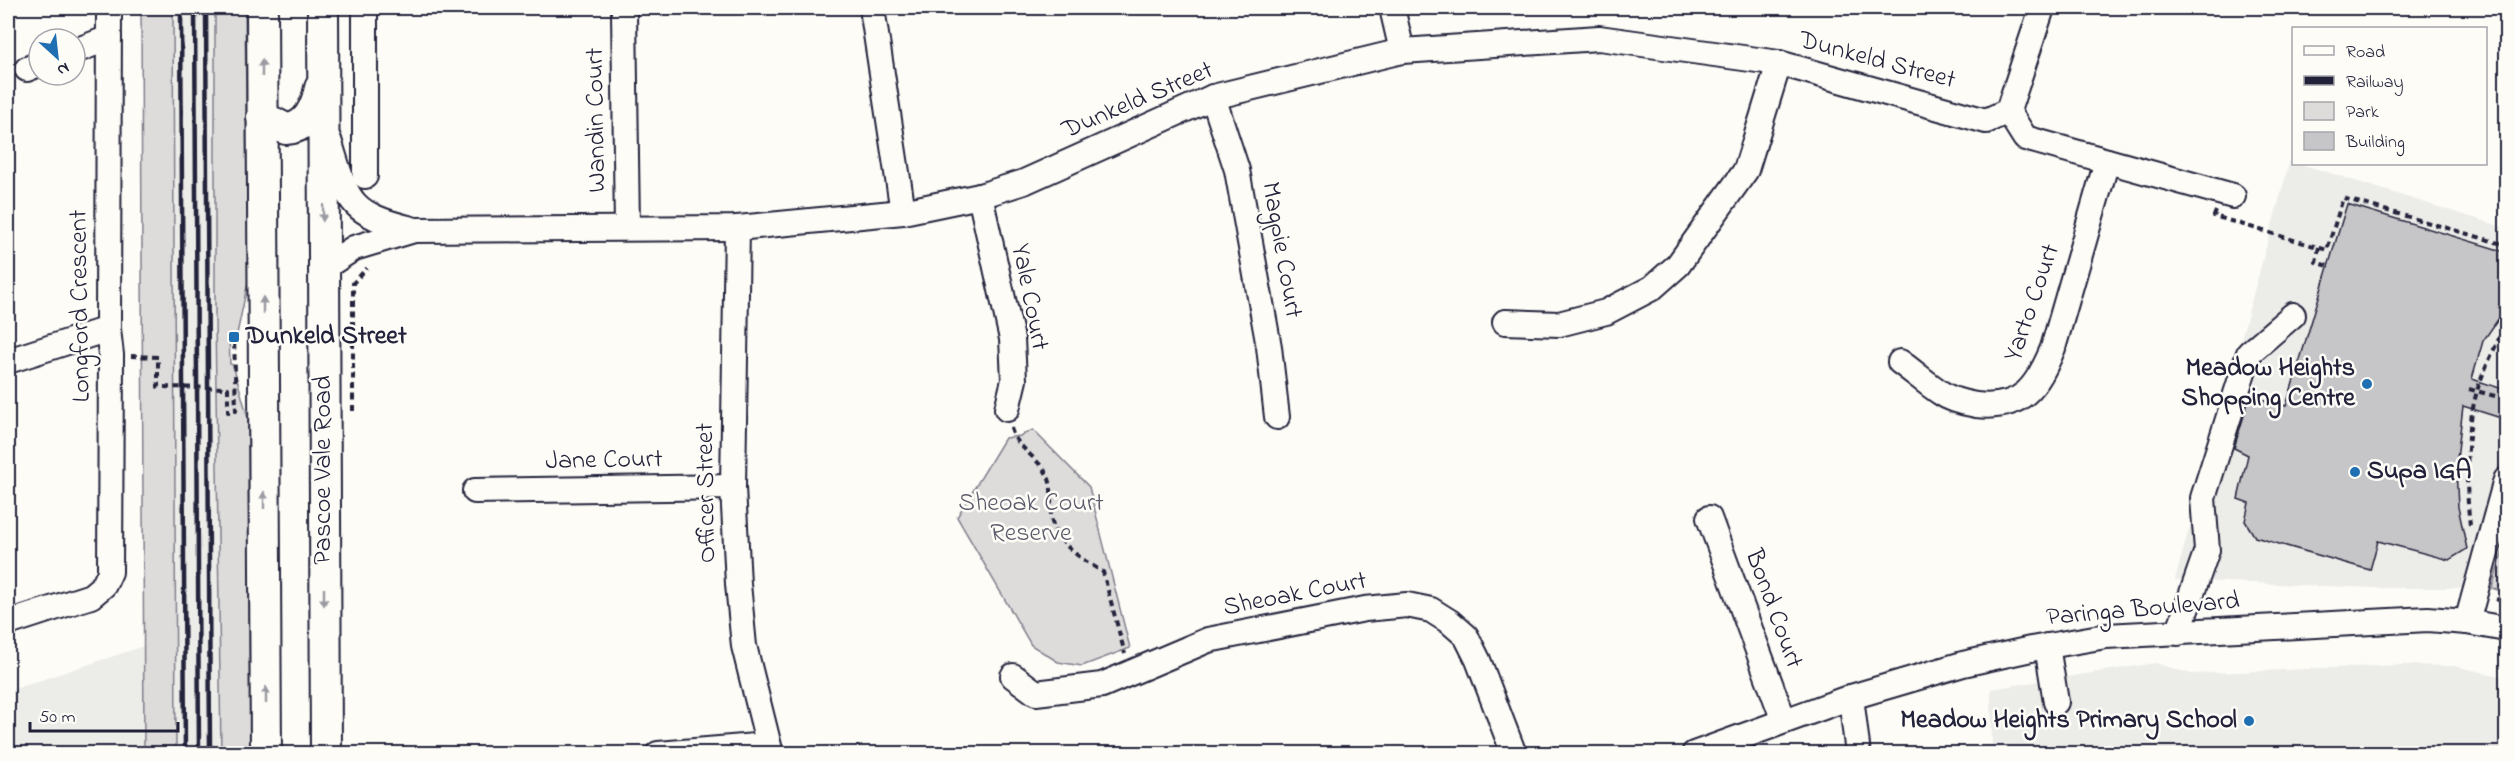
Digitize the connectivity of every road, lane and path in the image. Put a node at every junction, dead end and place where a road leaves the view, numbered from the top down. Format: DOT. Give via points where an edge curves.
graph roads {
  1 [pos="109,8"];
  2 [pos="262,8"];
  3 [pos="323,8"];
  4 [pos="365,8"];
  5 [pos="872,8"];
  6 [pos="1392,8"];
  7 [pos="2042,8"];
  8 [pos="624,12"];
  9 [pos="109,38"];
  10 [pos="87,46"];
  11 [pos="1402,51"];
  12 [pos="1779,63"];
  13 [pos="324,68"];
  14 [pos="1213,97"];
  15 [pos="1997,116"];
  16 [pos="262,117"];
  17 [pos="324,126"];
  18 [pos="2107,161"];
  19 [pos="365,176"];
  20 [pos="2227,194"];
  21 [pos="980,196"];
  22 [pos="903,212"];
  23 [pos="627,227"];
  24 [pos="737,228"];
  25 [pos="414,230"];
  26 [pos="2506,245"];
  27 [pos="2319,247"];
  28 [pos="2328,266"];
  29 [pos="322,269"];
  30 [pos="2293,315"];
  31 [pos="1505,322"];
  32 [pos="2506,322"];
  33 [pos="108,329"];
  34 [pos="234,337"];
  35 [pos="123,356"];
  36 [pos="8,361"];
  37 [pos="1900,362"];
  38 [pos="2469,389"];
  39 [pos="2477,391"];
  40 [pos="2506,399"];
  41 [pos="1007,409"];
  42 [pos="1277,417"];
  43 [pos="2506,480"];
  44 [pos="733,487"];
  45 [pos="475,491"];
  46 [pos="1708,513"];
  47 [pos="2471,529"];
  48 [pos="2467,622"];
  49 [pos="8,623"];
  50 [pos="2506,630"];
  51 [pos="2178,633"];
  52 [pos="2047,646"];
  53 [pos="1133,671"];
  54 [pos="1013,676"];
  55 [pos="1851,697"];
  56 [pos="2056,702"];
  57 [pos="1784,721"];
  58 [pos="770,749"];
  59 [pos="266,753"];
  60 [pos="326,753"];
  61 [pos="658,753"];
  62 [pos="1514,753"];
  63 [pos="1695,753"];
  64 [pos="1858,753"];
  1 -- 9 [label="street, Longford Crescent"];
  16 -- 2 [label="main road, one-way"];
  3 -- 13 [label="main road, Pascoe Vale Road"];
  4 -- 19 [label="street"];
  5 -- 22 [label="street"];
  6 -- 11 [label="street"];
  7 -- 15 [label="street"];
  8 -- 23 [label="street, Wandin Court"];
  9 -- 10 [label="street"];
  9 -- 33 [label="street, Longford Crescent"];
  11 -- 12 [label="street, Dunkeld Street" via="1599,38"];
  11 -- 14 [label="street, Dunkeld Street"];
  12 -- 15 [label="street, Dunkeld Street"];
  12 -- 31 [label="street" via="1746,170 1678,265 1652,288 1606,312 1559,324"];
  13 -- 16 [label="main road" via="317,100 300,126 286,129"];
  13 -- 17 [label="main road, Pascoe Vale Road"];
  14 -- 21 [label="street, Dunkeld Street" via="1024,182"];
  14 -- 42 [label="street, Magpie Court" via="1237,170 1269,347"];
  15 -- 18 [label="street" via="2025,138"];
  59 -- 16 [label="main road, one-way"];
  17 -- 25 [label="street, Dunkeld Street" via="355,205 382,222"];
  17 -- 29 [label="main road, Pascoe Vale Road, one-way"];
  18 -- 20 [label="street"];
  18 -- 37 [label="street, Yarto Court" via="2053,348 2030,390 2010,404 1966,404 1942,394"];
  20 -- 27 [label="path" via="2214,216"];
  21 -- 22 [label="street, Dunkeld Street"];
  21 -- 41 [label="street, Yale Court" via="1012,339 1014,380"];
  22 -- 24 [label="street, Dunkeld Street"];
  23 -- 24 [label="street, Dunkeld Street"];
  23 -- 25 [label="street, Dunkeld Street"];
  24 -- 44 [label="street, Officer Street"];
  25 -- 29 [label="street, Dunkeld Street" via="354,248"];
  26 -- 27 [label="path" via="2343,198 2327,250"];
  27 -- 28 [label="path" via="2316,262"];
  29 -- 60 [label="main road, Pascoe Vale Road, one-way"];
  30 -- 51 [label="street" via="2249,353 2203,498 2207,550"];
  32 -- 39 [label="path"];
  33 -- 36 [label="street"];
  33 -- 49 [label="street, Longford Crescent" via="110,572 104,585 90,596"];
  34 -- 35 [label="path" via="237,411 228,411 228,388 159,387 158,357"];
  38 -- 39 [label="path"];
  39 -- 40 [label="path"];
  39 -- 47 [label="path" via="2466,491"];
  41 -- 53 [label="path" via="1013,437 1049,478 1053,526 1065,543 1102,572 1123,651"];
  43 -- 48 [label="street"];
  44 -- 45 [label="street, Jane Court"];
  44 -- 58 [label="street, Officer Street" via="744,646"];
  46 -- 57 [label="street, Bond Court"];
  48 -- 50 [label="street, Paringa Boulevard"];
  48 -- 51 [label="street, Paringa Boulevard" via="2428,619"];
  51 -- 52 [label="street, Paringa Boulevard" via="2106,636"];
  52 -- 55 [label="street, Paringa Boulevard" via="1963,664"];
  52 -- 56 [label="street"];
  53 -- 54 [label="street, Sheoak Court" via="1102,685 1036,693"];
  53 -- 62 [label="street, Sheoak Court" via="1208,640 1286,623 1365,609 1407,605 1424,608 1466,636"];
  55 -- 57 [label="street, Paringa Boulevard"];
  55 -- 64 [label="street"];
  57 -- 63 [label="street, Paringa Boulevard"];
  58 -- 61 [label="street"];
}
